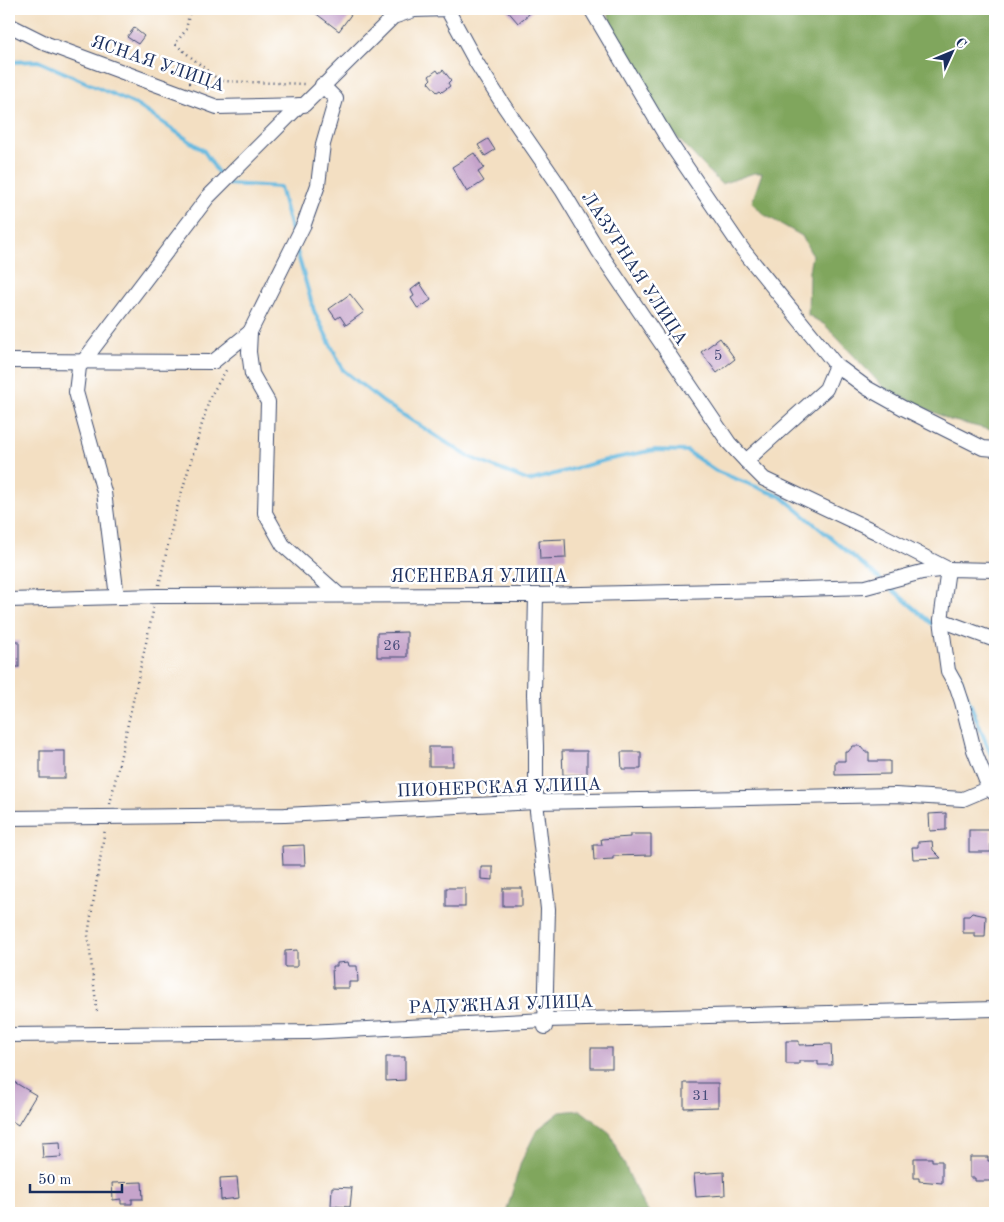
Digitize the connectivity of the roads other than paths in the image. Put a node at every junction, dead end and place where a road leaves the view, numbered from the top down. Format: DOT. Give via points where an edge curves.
graph roads {
  1 [pos="413,9"];
  2 [pos="447,9"];
  3 [pos="591,9"];
  4 [pos="9,25"];
  5 [pos="322,85"];
  6 [pos="300,105"];
  7 [pos="250,332"];
  8 [pos="9,361"];
  9 [pos="83,362"];
  10 [pos="836,365"];
  11 [pos="995,449"];
  12 [pos="746,461"];
  13 [pos="948,569"];
  14 [pos="995,570"];
  15 [pos="340,595"];
  16 [pos="536,595"];
  17 [pos="117,597"];
  18 [pos="9,600"];
  19 [pos="941,620"];
  20 [pos="995,640"];
  21 [pos="992,791"];
  22 [pos="536,802"];
  23 [pos="9,818"];
  24 [pos="995,1009"];
  25 [pos="545,1024"];
  26 [pos="9,1035"];
  1 -- 2 [label="street, ЛАЗУРНАЯ УЛИЦА"];
  1 -- 5 [label="street" via="393,17"];
  2 -- 12 [label="street, ЛАЗУРНАЯ УЛИЦА" via="476,62 572,205 598,250 729,443"];
  3 -- 10 [label="street" via="670,143 743,250"];
  4 -- 6 [label="street, ЯСНАЯ УЛИЦА" via="47,44 217,107"];
  5 -- 6 [label="street" via="304,105"];
  5 -- 7 [label="street" via="336,99 323,144 318,186 304,224"];
  6 -- 9 [label="street" via="208,197"];
  7 -- 9 [label="street" via="213,362"];
  7 -- 15 [label="street" via="252,374 268,402 265,513 283,545"];
  8 -- 9 [label="street"];
  9 -- 17 [label="street" via="79,367 76,392 104,492"];
  10 -- 11 [label="street" via="867,388 903,408 983,448"];
  10 -- 12 [label="street" via="826,390"];
  12 -- 13 [label="street, ЛАЗУРНАЯ УЛИЦА" via="764,479"];
  13 -- 14 [label="street, ЯСЕНЕВАЯ УЛИЦА"];
  13 -- 16 [label="street, ЯСЕНЕВАЯ УЛИЦА" via="866,586"];
  13 -- 19 [label="street"];
  15 -- 16 [label="street, ЯСЕНЕВАЯ УЛИЦА"];
  15 -- 17 [label="street, ЯСЕНЕВАЯ УЛИЦА"];
  16 -- 22 [label="street"];
  17 -- 18 [label="street, ЯСЕНЕВАЯ УЛИЦА"];
  19 -- 20 [label="street"];
  19 -- 21 [label="street" via="948,671 957,687 974,750"];
  21 -- 22 [label="street, ПИОНЕРСКАЯ УЛИЦА" via="963,799 895,795"];
  22 -- 23 [label="street, ПИОНЕРСКАЯ УЛИЦА" via="285,815"];
  22 -- 25 [label="street" via="548,909"];
  24 -- 25 [label="street, РАДУЖНАЯ УЛИЦА"];
  25 -- 26 [label="street, РАДУЖНАЯ УЛИЦА" via="308,1032"];
}
